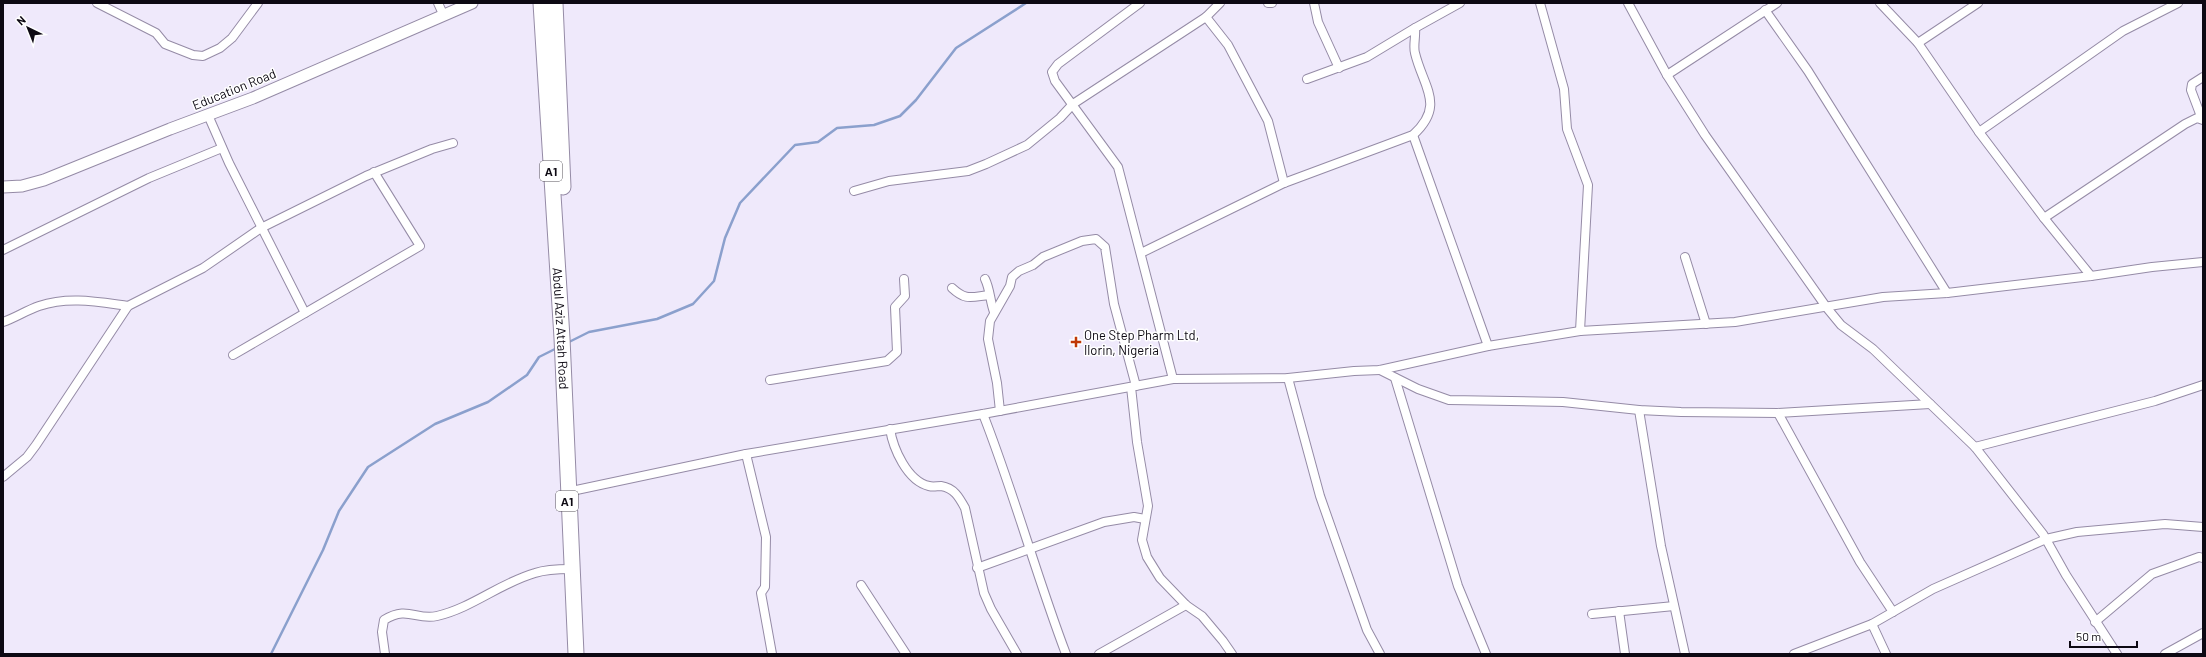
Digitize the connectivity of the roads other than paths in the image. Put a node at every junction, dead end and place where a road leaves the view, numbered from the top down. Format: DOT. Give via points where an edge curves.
graph roads {
  1 [pos="97,3"];
  2 [pos="258,3"];
  3 [pos="438,3"];
  4 [pos="472,3"];
  5 [pos="541,3"];
  6 [pos="556,3"];
  7 [pos="1140,3"];
  8 [pos="1220,3"];
  9 [pos="1268,3"];
  10 [pos="1272,3"];
  11 [pos="1314,3"];
  12 [pos="1460,3"];
  13 [pos="1540,3"];
  14 [pos="1628,3"];
  15 [pos="1777,3"];
  16 [pos="1880,3"];
  17 [pos="1978,3"];
  18 [pos="2178,3"];
  19 [pos="1765,10"];
  20 [pos="443,14"];
  21 [pos="1206,17"];
  22 [pos="1415,28"];
  23 [pos="1918,43"];
  24 [pos="1339,68"];
  25 [pos="1666,75"];
  26 [pos="2203,77"];
  27 [pos="1307,79"];
  28 [pos="1073,104"];
  29 [pos="208,115"];
  30 [pos="2202,119"];
  31 [pos="1979,132"];
  32 [pos="1413,135"];
  33 [pos="453,144"];
  34 [pos="222,148"];
  35 [pos="374,172"];
  36 [pos="1284,183"];
  37 [pos="3,187"];
  38 [pos="854,191"];
  39 [pos="2044,218"];
  40 [pos="261,228"];
  41 [pos="3,250"];
  42 [pos="1141,253"];
  43 [pos="1685,256"];
  44 [pos="2203,262"];
  45 [pos="2091,276"];
  46 [pos="904,279"];
  47 [pos="985,279"];
  48 [pos="952,288"];
  49 [pos="1947,293"];
  50 [pos="989,295"];
  51 [pos="128,306"];
  52 [pos="1827,308"];
  53 [pos="994,312"];
  54 [pos="305,313"];
  55 [pos="3,322"];
  56 [pos="1706,324"];
  57 [pos="1580,331"];
  58 [pos="565,343"];
  59 [pos="1488,346"];
  60 [pos="233,355"];
  61 [pos="1380,370"];
  62 [pos="1288,378"];
  63 [pos="1395,378"];
  64 [pos="1173,379"];
  65 [pos="770,380"];
  66 [pos="2203,384"];
  67 [pos="1134,386"];
  68 [pos="1930,404"];
  69 [pos="1639,410"];
  70 [pos="1000,411"];
  71 [pos="1778,413"];
  72 [pos="983,414"];
  73 [pos="890,429"];
  74 [pos="1975,447"];
  75 [pos="746,454"];
  76 [pos="3,477"];
  77 [pos="570,491"];
  78 [pos="1145,519"];
  79 [pos="2203,527"];
  80 [pos="2046,539"];
  81 [pos="1029,548"];
  82 [pos="2203,558"];
  83 [pos="977,568"];
  84 [pos="571,569"];
  85 [pos="861,585"];
  86 [pos="1186,605"];
  87 [pos="1674,606"];
  88 [pos="1620,611"];
  89 [pos="1893,612"];
  90 [pos="1592,614"];
  91 [pos="2095,622"];
  92 [pos="1872,624"];
  93 [pos="2203,633"];
  94 [pos="385,654"];
  95 [pos="576,654"];
  96 [pos="583,654"];
  97 [pos="772,654"];
  98 [pos="906,654"];
  99 [pos="1017,654"];
  100 [pos="1066,654"];
  101 [pos="1099,654"];
  102 [pos="1232,654"];
  103 [pos="1380,654"];
  104 [pos="1486,654"];
  105 [pos="1625,654"];
  106 [pos="1685,654"];
  107 [pos="1794,654"];
  108 [pos="1886,654"];
  109 [pos="2117,654"];
  110 [pos="2165,654"];
  1 -- 2 [label="street" via="156,33 165,44 193,55 203,56 220,48 232,38"];
  3 -- 20 [label="street"];
  4 -- 20 [label="street, Education Road"];
  5 -- 58 [label="highway, Abdul Aziz Attah Road / A1"];
  6 -- 58 [label="highway, Abdul Aziz Attah Road / A1"];
  7 -- 28 [label="street" via="1058,64 1052,72"];
  8 -- 21 [label="street"];
  9 -- 10 [label="street"];
  11 -- 24 [label="street" via="1318,22"];
  12 -- 22 [label="street"];
  13 -- 57 [label="street" via="1564,89 1567,129 1588,185"];
  14 -- 25 [label="street"];
  15 -- 19 [label="street"];
  16 -- 23 [label="street"];
  17 -- 23 [label="street"];
  18 -- 31 [label="street" via="2123,31"];
  19 -- 25 [label="street"];
  19 -- 49 [label="street" via="1808,71"];
  20 -- 29 [label="street, Education Road" via="253,98"];
  21 -- 28 [label="street"];
  21 -- 36 [label="street" via="1228,45 1268,121"];
  22 -- 24 [label="street" via="1367,57"];
  22 -- 32 [label="street" via="1414,50 1432,103 1429,114"];
  23 -- 31 [label="street"];
  24 -- 27 [label="street"];
  25 -- 52 [label="street" via="1705,135"];
  26 -- 30 [label="street" via="2192,84 2191,90"];
  28 -- 38 [label="street" via="1031,142 986,164 968,171 889,181"];
  28 -- 42 [label="street" via="1118,167"];
  29 -- 34 [label="street"];
  29 -- 37 [label="street, Education Road" via="44,180 22,186"];
  30 -- 39 [label="street" via="2197,118 2185,124"];
  31 -- 39 [label="street"];
  32 -- 36 [label="street"];
  32 -- 59 [label="street"];
  33 -- 35 [label="street" via="432,149"];
  34 -- 40 [label="street"];
  34 -- 41 [label="street" via="149,178"];
  35 -- 40 [label="street"];
  35 -- 54 [label="street" via="420,246"];
  36 -- 42 [label="street"];
  39 -- 45 [label="street"];
  40 -- 51 [label="street" via="203,268"];
  40 -- 54 [label="street"];
  42 -- 64 [label="street"];
  43 -- 56 [label="street"];
  44 -- 45 [label="street"];
  45 -- 49 [label="street"];
  46 -- 65 [label="street" via="905,296 895,307 896,352 887,361"];
  47 -- 50 [label="street"];
  48 -- 50 [label="street" via="961,297"];
  49 -- 52 [label="street" via="1884,297"];
  50 -- 53 [label="street"];
  51 -- 55 [label="street" via="85,300 62,301 40,306"];
  51 -- 76 [label="street" via="31,451"];
  52 -- 56 [label="street"];
  52 -- 68 [label="street" via="1841,325 1873,349"];
  53 -- 67 [label="street" via="1006,294 1012,277 1043,257 1082,241 1096,239 1106,247 1114,304"];
  53 -- 70 [label="street" via="988,339"];
  54 -- 60 [label="street"];
  56 -- 57 [label="street"];
  57 -- 59 [label="street"];
  58 -- 77 [label="highway, Abdul Aziz Attah Road / A1"];
  59 -- 61 [label="street"];
  61 -- 62 [label="street"];
  61 -- 63 [label="street"];
  62 -- 64 [label="street"];
  62 -- 103 [label="street" via="1320,496 1367,630"];
  63 -- 69 [label="street" via="1449,400 1563,402"];
  63 -- 104 [label="street" via="1458,586"];
  64 -- 67 [label="street"];
  66 -- 74 [label="street" via="2155,401"];
  67 -- 70 [label="street"];
  67 -- 78 [label="street" via="1137,442 1148,506"];
  68 -- 71 [label="street"];
  68 -- 74 [label="street"];
  69 -- 71 [label="street"];
  69 -- 87 [label="street" via="1661,546"];
  70 -- 72 [label="street"];
  71 -- 89 [label="street" via="1860,562"];
  72 -- 73 [label="street"];
  72 -- 81 [label="street" via="1012,491"];
  73 -- 75 [label="street"];
  73 -- 83 [label="street" via="899,459 921,483 950,488 959,496 965,508"];
  74 -- 80 [label="street"];
  75 -- 77 [label="street"];
  75 -- 97 [label="street" via="766,537 764,587 761,593"];
  77 -- 84 [label="highway, Abdul Aziz Attah Road / A1"];
  77 -- 96 [label="highway, Abdul Aziz Attah Road / A1"];
  78 -- 81 [label="street" via="1134,517 1104,522"];
  78 -- 86 [label="street" via="1142,540 1147,557 1160,578"];
  79 -- 80 [label="street" via="2165,524 2077,532"];
  80 -- 89 [label="street" via="1933,589"];
  80 -- 91 [label="street"];
  81 -- 83 [label="street"];
  81 -- 100 [label="street"];
  82 -- 91 [label="street" via="2199,557 2152,574"];
  83 -- 99 [label="street" via="991,609"];
  84 -- 94 [label="street" via="552,569 534,573 436,617 426,618 409,612 392,615 384,620 382,632"];
  84 -- 95 [label="highway, Abdul Aziz Attah Road / A1"];
  85 -- 98 [label="street"];
  86 -- 101 [label="street"];
  86 -- 102 [label="street" via="1202,616"];
  87 -- 88 [label="street"];
  87 -- 106 [label="street"];
  88 -- 90 [label="street"];
  88 -- 105 [label="street"];
  89 -- 92 [label="street"];
  91 -- 109 [label="street"];
  92 -- 107 [label="street"];
  92 -- 108 [label="street"];
  93 -- 110 [label="street"];
}
